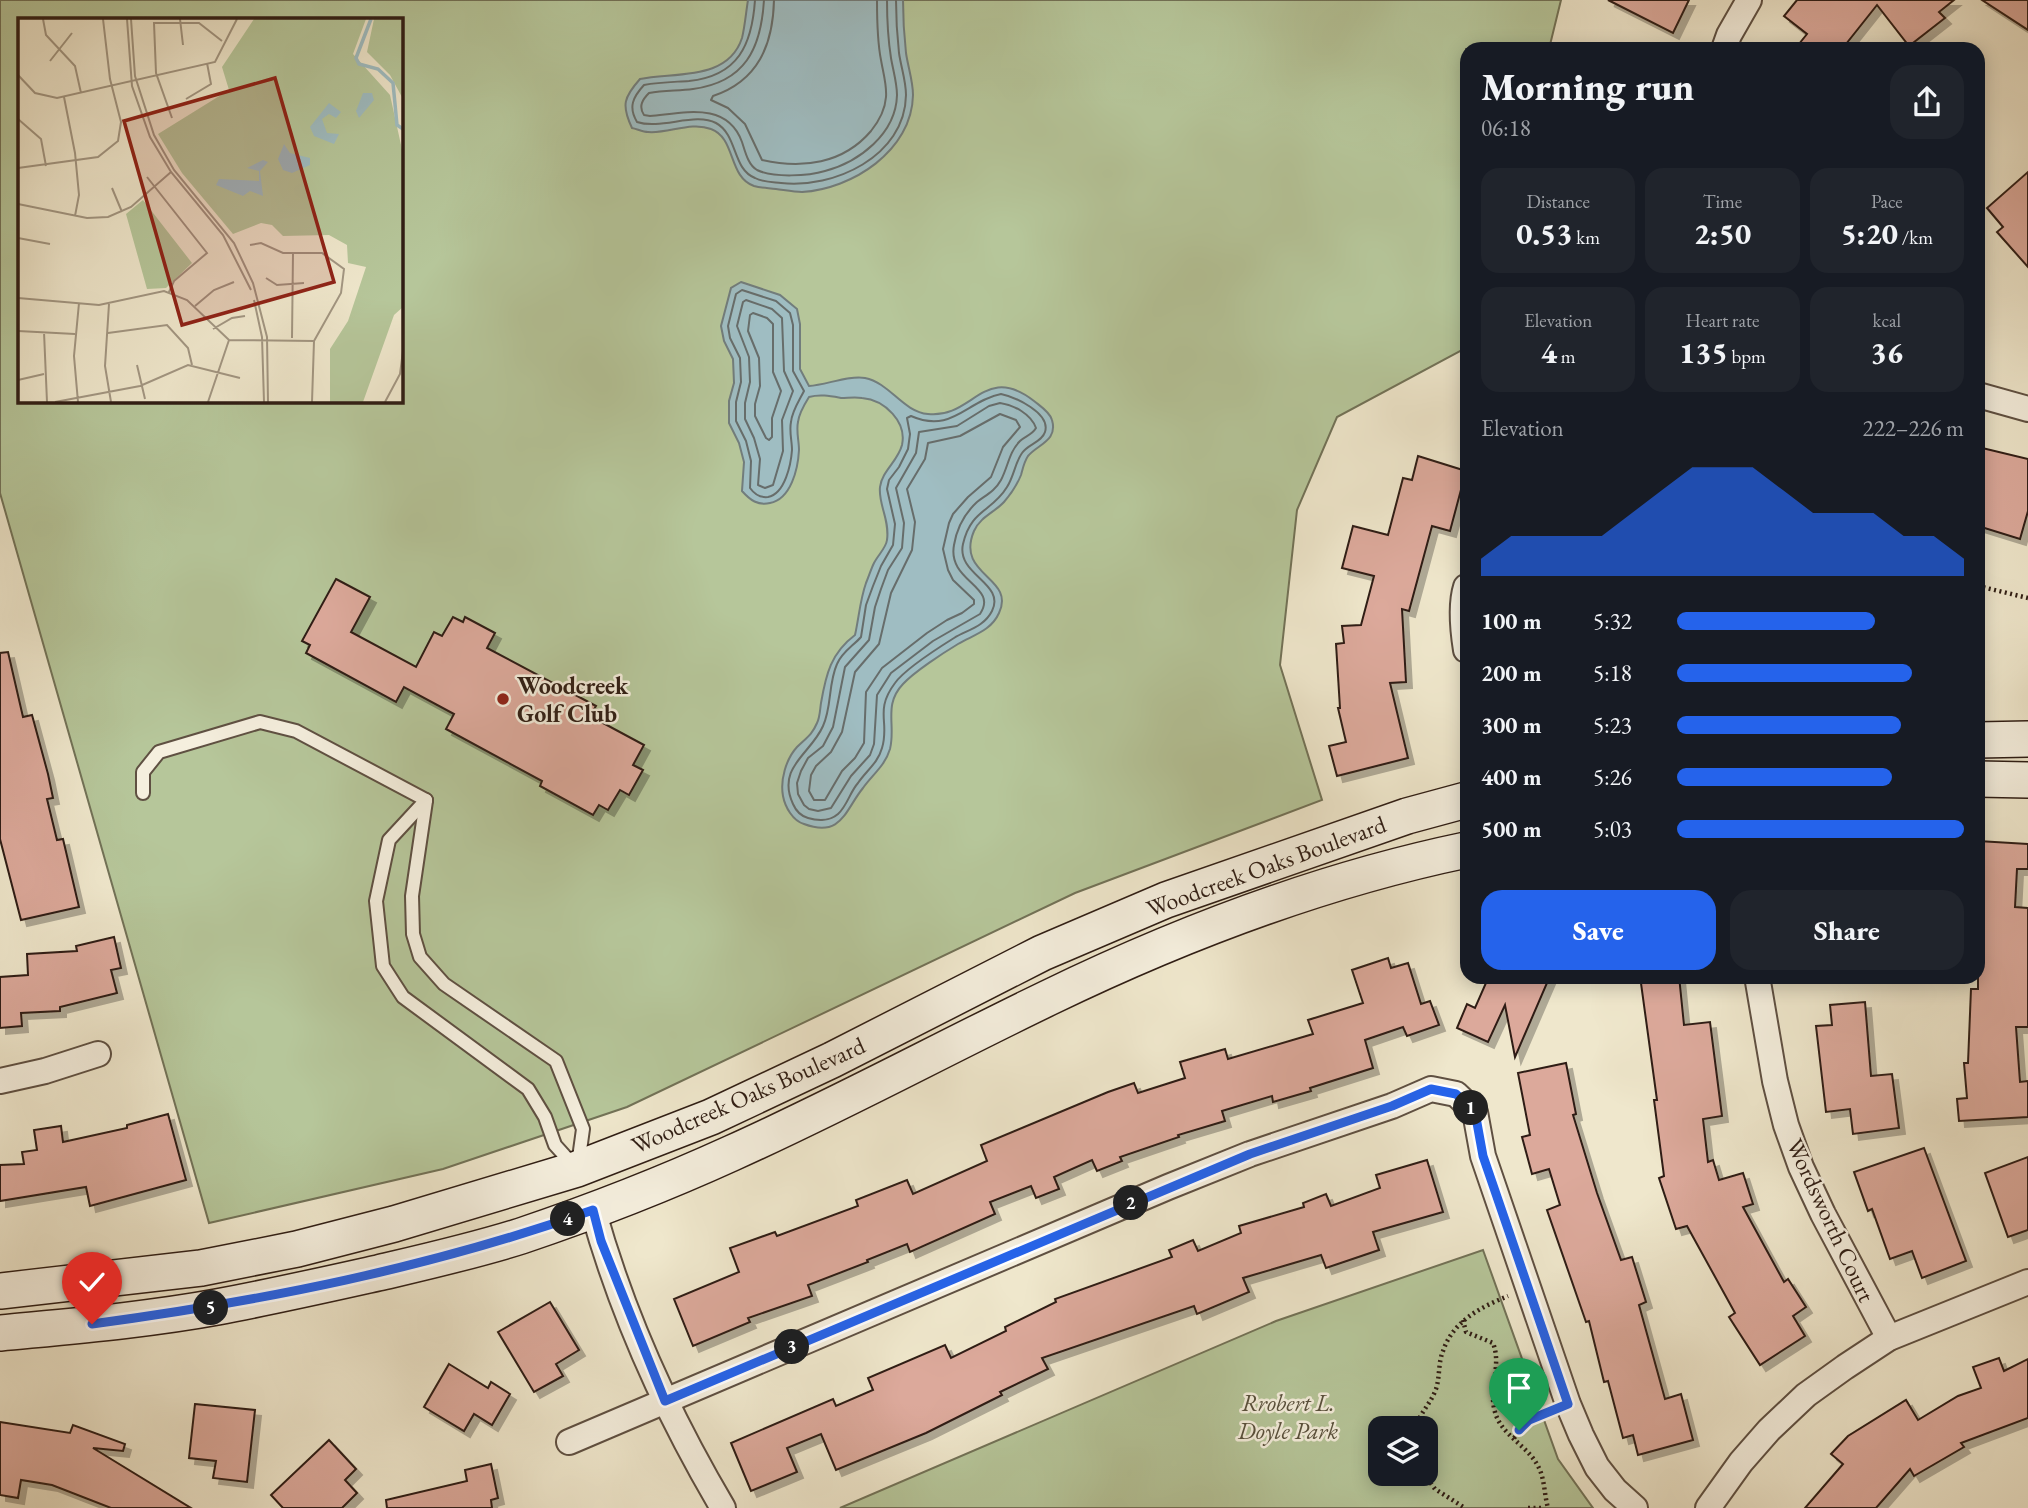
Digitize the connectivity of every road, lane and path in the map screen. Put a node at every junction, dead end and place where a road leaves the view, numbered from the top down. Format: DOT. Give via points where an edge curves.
graph roads {
  1 [pos="1749,0"];
  2 [pos="1726,42"];
  3 [pos="1985,397"];
  4 [pos="2028,409"];
  5 [pos="1985,588"];
  6 [pos="2028,598"];
  7 [pos="2028,739"];
  8 [pos="1985,740"];
  9 [pos="1985,779"];
  10 [pos="2028,780"];
  11 [pos="143,793"];
  12 [pos="426,800"];
  13 [pos="1460,802"];
  14 [pos="1460,851"];
  15 [pos="1758,984"];
  16 [pos="99,1054"];
  17 [pos="0,1081"];
  18 [pos="577,1169"];
  19 [pos="593,1210"];
  20 [pos="2028,1282"];
  21 [pos="1528,1287"];
  22 [pos="0,1291"];
  23 [pos="1463,1320"];
  24 [pos="0,1333"];
  25 [pos="1889,1338"];
  26 [pos="665,1401"];
  27 [pos="1568,1404"];
  28 [pos="1419,1416"];
  29 [pos="1514,1438"];
  30 [pos="569,1442"];
  31 [pos="1433,1486"];
  32 [pos="723,1508"];
  33 [pos="1465,1508"];
  34 [pos="1528,1508"];
  35 [pos="1546,1508"];
  36 [pos="1635,1508"];
  37 [pos="1708,1508"];
  1 -- 2 [label="street"];
  3 -- 4 [label="street"];
  5 -- 6 [label="path"];
  7 -- 8 [label="main road"];
  9 -- 10 [label="main road"];
  11 -- 12 [label="lane" via="143,772 159,752 260,722 296,731"];
  12 -- 18 [label="lane" via="412,897 413,934 420,957 444,984 556,1061 583,1129"];
  12 -- 18 [label="lane" via="389,840 376,901 383,966 403,997 528,1089 555,1144"];
  13 -- 18 [label="main road, Woodcreek Oaks Boulevard" via="1166,900 1042,953 711,1117"];
  14 -- 19 [label="main road, Woodcreek Oaks Boulevard" via="1303,894 1173,943 1049,997 730,1154"];
  15 -- 25 [label="street, Wordsworth Court" via="1775,1081 1801,1167"];
  16 -- 17 [label="street"];
  18 -- 19 [label="main road"];
  18 -- 22 [label="main road, Woodcreek Oaks Boulevard" via="394,1224 283,1251 201,1268"];
  19 -- 24 [label="main road, Woodcreek Oaks Boulevard" via="518,1237 328,1284 214,1307"];
  19 -- 26 [label="street"];
  20 -- 25 [label="street"];
  21 -- 23 [label="path"];
  21 -- 26 [label="street" via="1483,1156 1475,1112 1456,1094 1431,1089 1180,1182"];
  21 -- 27 [label="street"];
  23 -- 28 [label="path" via="1441,1353 1433,1397"];
  23 -- 29 [label="path" via="1466,1332 1493,1343 1498,1356 1494,1411"];
  25 -- 37 [label="street" via="1787,1413 1741,1462"];
  26 -- 30 [label="street"];
  26 -- 32 [label="street"];
  27 -- 29 [label="path" via="1529,1420"];
  27 -- 36 [label="street" via="1597,1467"];
  29 -- 35 [label="path" via="1538,1464"];
  31 -- 33 [label="path"];
  34 -- 35 [label="path"];
}
